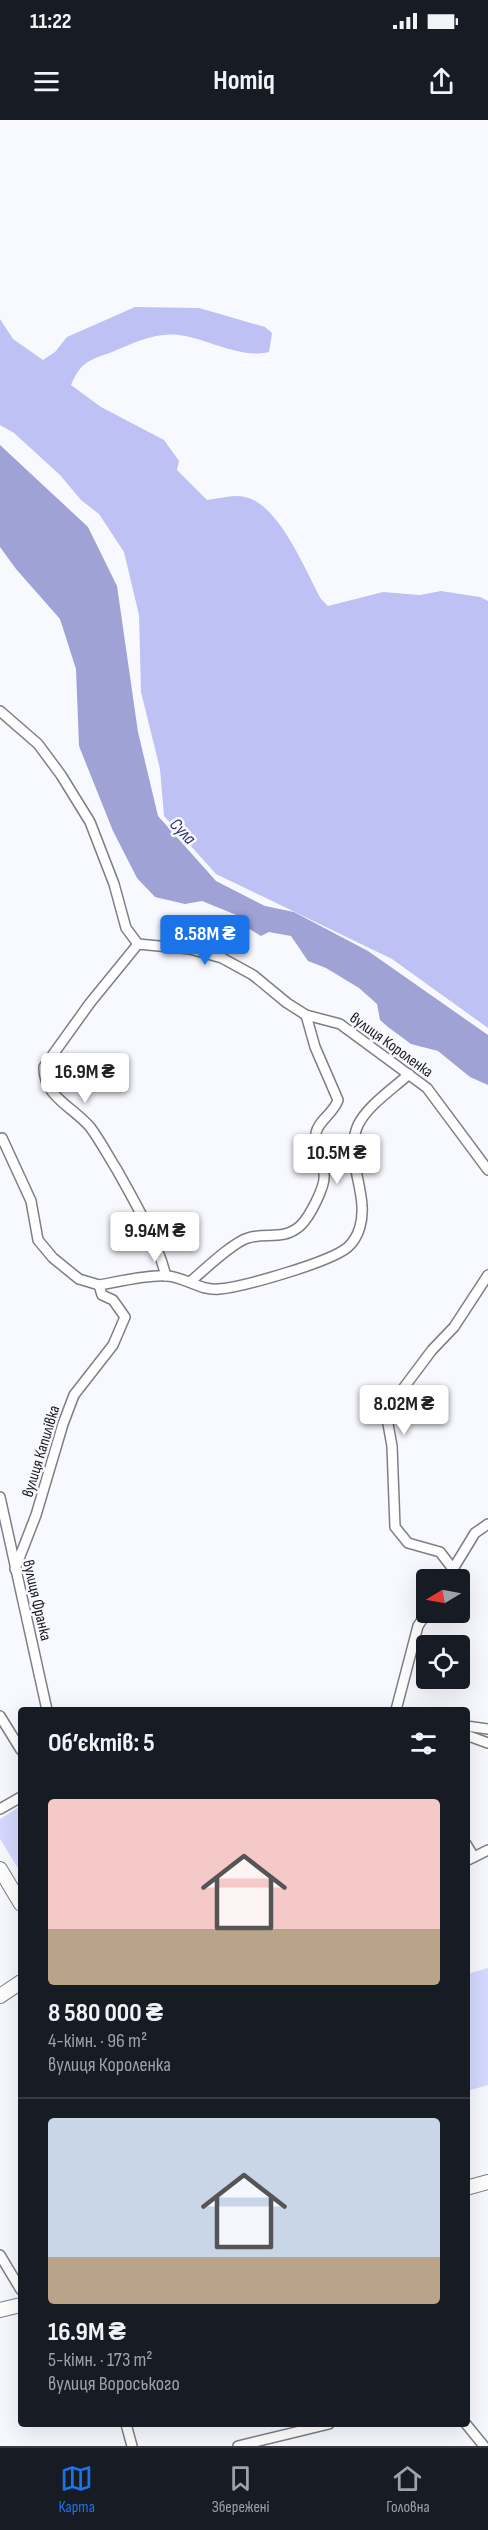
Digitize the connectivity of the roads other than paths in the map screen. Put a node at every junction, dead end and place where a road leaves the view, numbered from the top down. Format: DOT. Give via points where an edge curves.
graph roads {
  1 [pos="0,711"];
  2 [pos="138,944"];
  3 [pos="306,1014"];
  4 [pos="409,1074"];
  5 [pos="2,1138"];
  6 [pos="488,1170"];
  7 [pos="166,1275"];
  8 [pos="488,1275"];
  9 [pos="190,1282"];
  10 [pos="99,1285"];
  11 [pos="0,1497"];
  12 [pos="488,1524"];
  13 [pos="15,1569"];
  14 [pos="453,1569"];
  15 [pos="420,1623"];
  16 [pos="45,1707"];
  17 [pos="397,1707"];
  18 [pos="0,1716"];
  19 [pos="470,1727"];
  20 [pos="488,1729"];
  21 [pos="470,1736"];
  22 [pos="488,1743"];
  23 [pos="18,1745"];
  24 [pos="18,1799"];
  25 [pos="0,1809"];
  26 [pos="488,1850"];
  27 [pos="470,1859"];
  28 [pos="0,1869"];
  29 [pos="18,1899"];
  30 [pos="18,1984"];
  31 [pos="0,1996"];
  32 [pos="488,2182"];
  33 [pos="470,2187"];
  34 [pos="0,2255"];
  35 [pos="18,2285"];
  36 [pos="18,2306"];
  37 [pos="0,2310"];
  38 [pos="127,2427"];
  39 [pos="317,2427"];
  40 [pos="468,2427"];
  41 [pos="132,2446"];
  42 [pos="238,2446"];
  43 [pos="484,2446"];
  1 -- 2 [label="street" via="38,744 90,822 126,928"];
  2 -- 3 [label="street, вулиця Короленка" via="190,949 222,957"];
  2 -- 7 [label="street" via="90,1003 44,1067 43,1074 49,1089 98,1138 143,1218"];
  3 -- 4 [label="street, вулиця Короленка" via="340,1024"];
  3 -- 9 [label="street" via="315,1047 338,1100 316,1135 324,1180 314,1204 299,1227 278,1237 241,1240"];
  4 -- 6 [label="street, вулиця Короленка" via="427,1088"];
  4 -- 9 [label="street" via="365,1114 357,1128 355,1172 363,1207 360,1228 349,1247 262,1281 219,1289"];
  5 -- 10 [label="street" via="31,1201 39,1240 53,1258 79,1278"];
  7 -- 9 [label="street"];
  7 -- 10 [label="street"];
  8 -- 14 [label="street" via="454,1327 399,1395 388,1424 395,1527 408,1543 440,1552"];
  10 -- 13 [label="street, вулиця Капилівка" via="102,1295 112,1300 125,1317 123,1324 113,1345 74,1395"];
  11 -- 13 [label="street, вулиця Франка"];
  12 -- 14 [label="street" via="476,1533"];
  13 -- 16 [label="street, вулиця Франка"];
  15 -- 17 [label="street"];
  18 -- 23 [label="street"];
  19 -- 20 [label="street"];
  21 -- 22 [label="street"];
  24 -- 25 [label="street"];
  26 -- 27 [label="street"];
  28 -- 29 [label="main road"];
  30 -- 31 [label="main road"];
  32 -- 33 [label="main road"];
  34 -- 35 [label="street"];
  36 -- 37 [label="main road"];
  38 -- 41 [label="street"];
  39 -- 42 [label="street"];
  40 -- 43 [label="street"];
}
